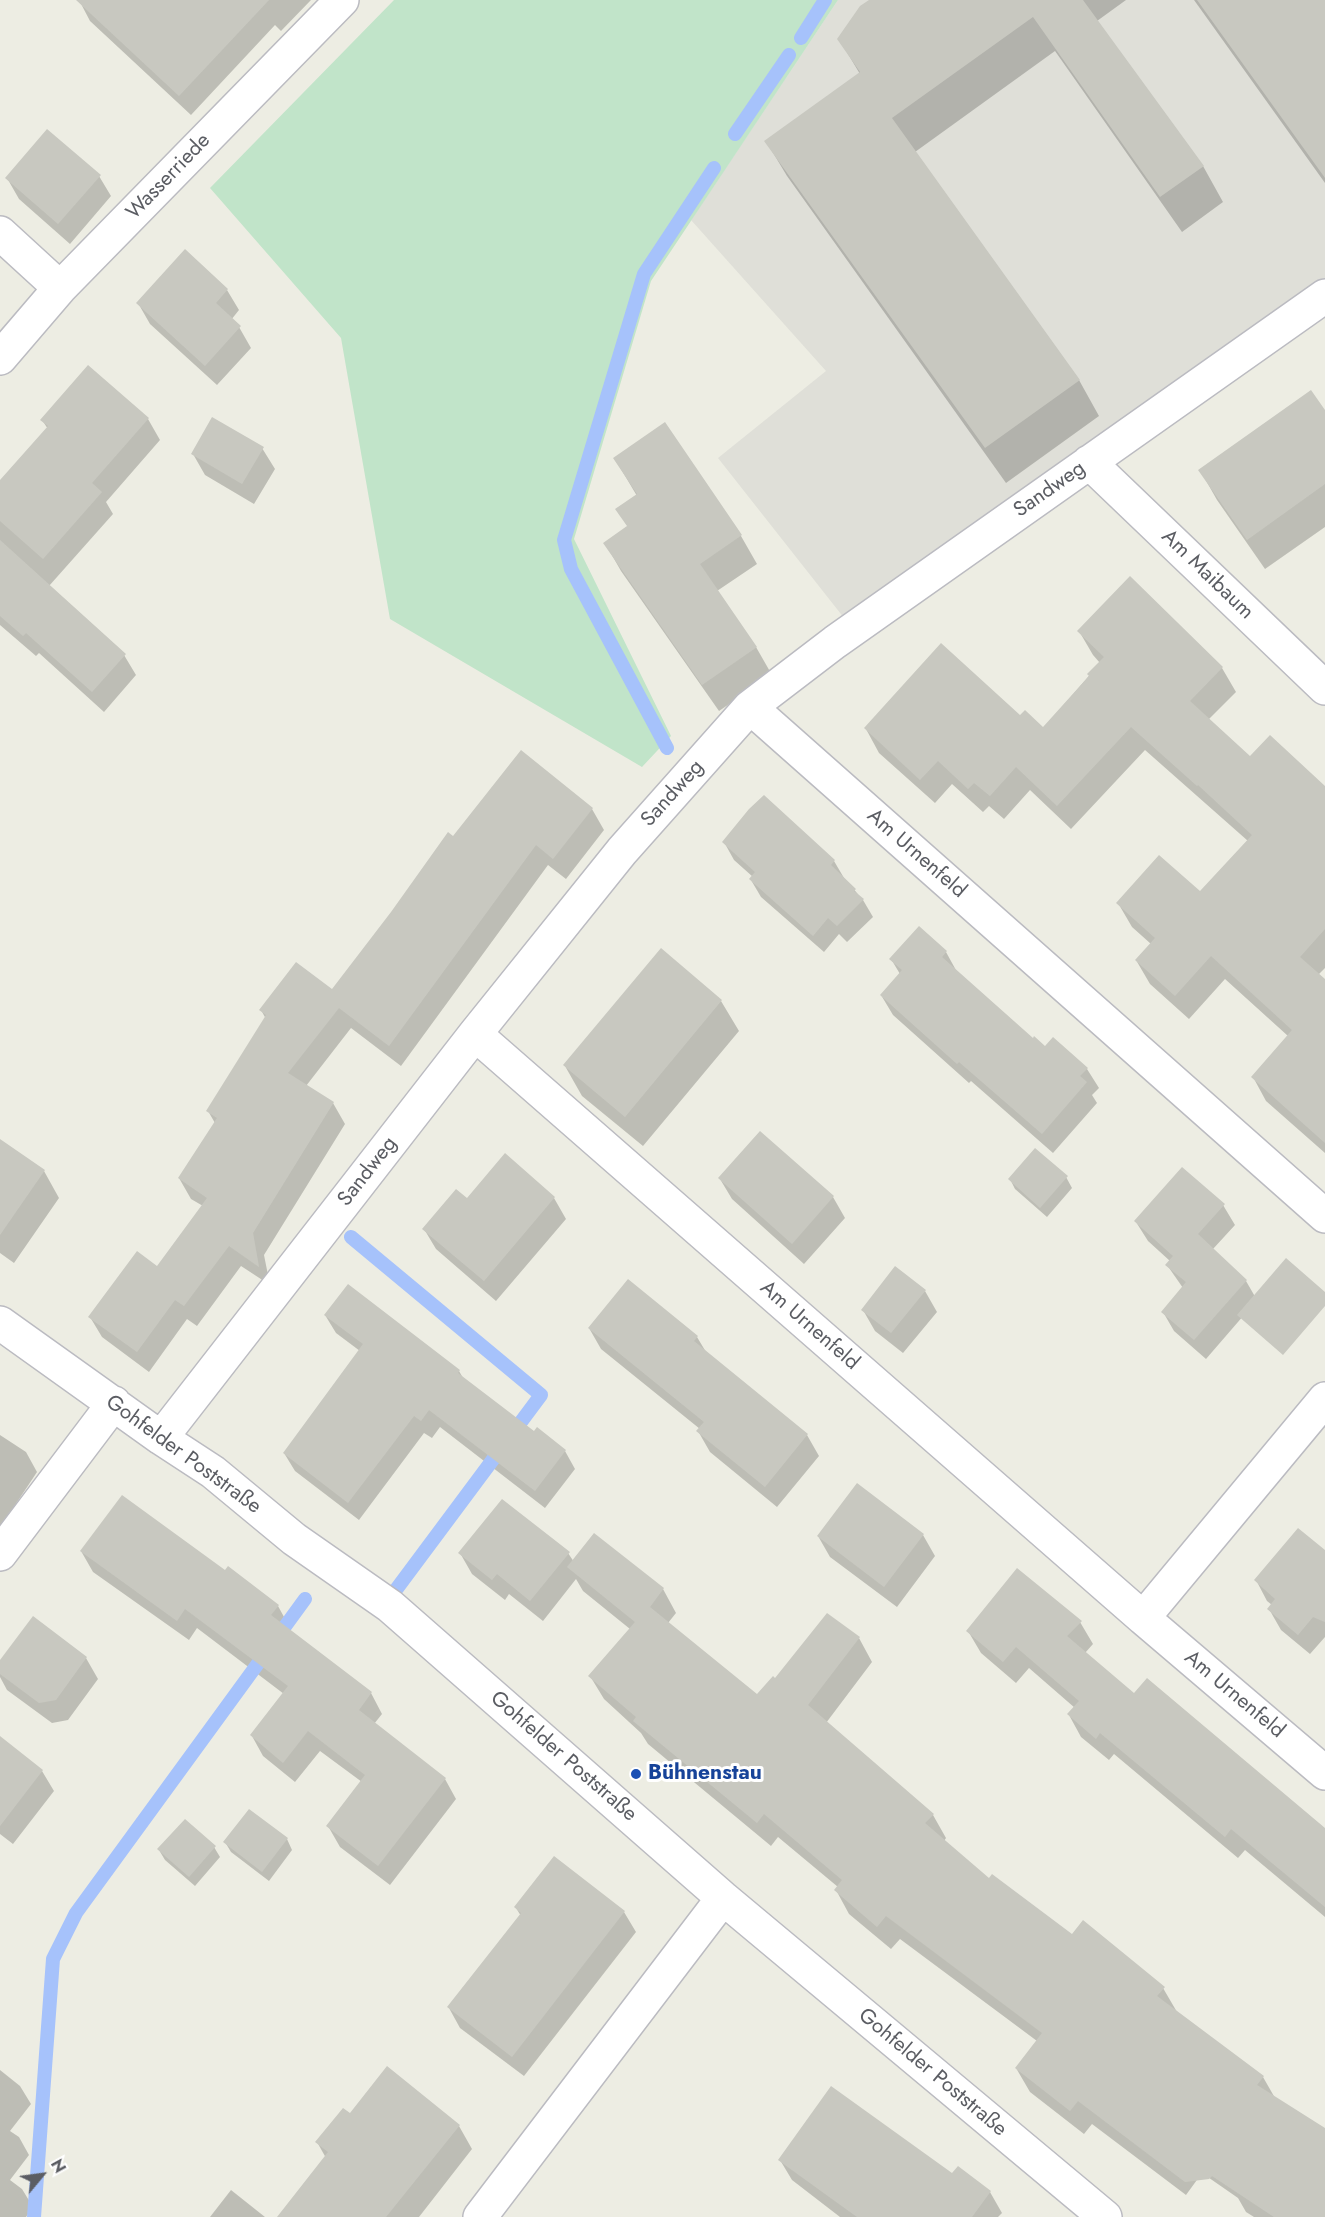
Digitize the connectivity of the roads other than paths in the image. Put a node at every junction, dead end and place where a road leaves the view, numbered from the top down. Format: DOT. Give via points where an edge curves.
graph roads {
  1 [pos="342,0"];
  2 [pos="0,233"];
  3 [pos="60,288"];
  4 [pos="1325,296"];
  5 [pos="0,358"];
  6 [pos="1089,462"];
  7 [pos="1325,688"];
  8 [pos="750,707"];
  9 [pos="475,1034"];
  10 [pos="1325,1216"];
  11 [pos="0,1323"];
  12 [pos="1325,1399"];
  13 [pos="114,1403"];
  14 [pos="161,1438"];
  15 [pos="0,1554"];
  16 [pos="1143,1618"];
  17 [pos="1325,1773"];
  18 [pos="723,1898"];
  19 [pos="480,2217"];
  20 [pos="1105,2217"];
  1 -- 3 [label="street, Wasserriede"];
  2 -- 3 [label="street"];
  3 -- 5 [label="street, Wasserriede"];
  4 -- 6 [label="street, Sandweg"];
  6 -- 7 [label="street, Am Maibaum"];
  6 -- 8 [label="street, Sandweg"];
  8 -- 9 [label="street, Sandweg" via="622,851"];
  8 -- 10 [label="street, Am Urnenfeld"];
  9 -- 14 [label="street, Sandweg"];
  9 -- 16 [label="street, Am Urnenfeld"];
  11 -- 13 [label="street, Gohfelder Poststraße"];
  12 -- 16 [label="street"];
  13 -- 14 [label="street, Gohfelder Poststraße"];
  13 -- 15 [label="street"];
  14 -- 18 [label="street, Gohfelder Poststraße" via="213,1472 294,1539 390,1606"];
  16 -- 17 [label="street, Am Urnenfeld"];
  18 -- 19 [label="street"];
  18 -- 20 [label="street, Gohfelder Poststraße"];
}
